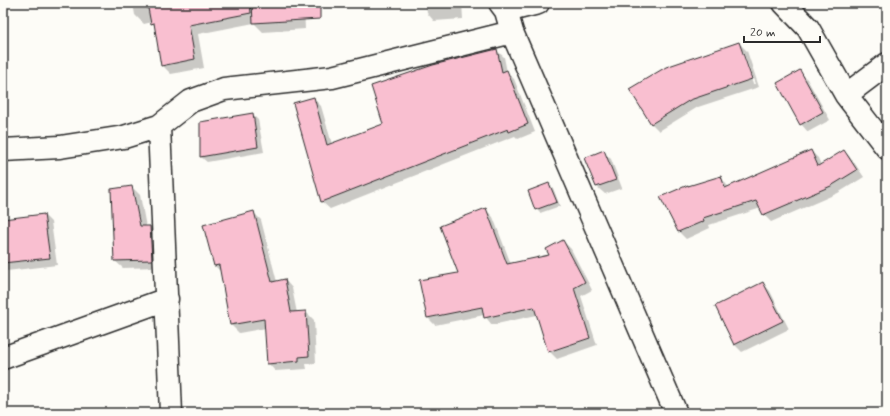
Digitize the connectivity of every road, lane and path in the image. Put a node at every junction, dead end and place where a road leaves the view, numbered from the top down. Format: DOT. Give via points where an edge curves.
graph roads {
  1 [pos="538,3"];
  2 [pos="784,3"];
  3 [pos="503,7"];
  4 [pos="512,32"];
  5 [pos="887,64"];
  6 [pos="846,95"];
  7 [pos="159,126"];
  8 [pos="887,148"];
  9 [pos="3,150"];
  10 [pos="166,299"];
  11 [pos="3,358"];
  12 [pos="171,413"];
  13 [pos="676,413"];
  1 -- 3 [label="street"];
  2 -- 6 [label="street" via="808,28"];
  3 -- 4 [label="street"];
  4 -- 7 [label="street" via="332,77 224,88 191,100"];
  4 -- 13 [label="street"];
  5 -- 6 [label="street"];
  6 -- 8 [label="street"];
  7 -- 9 [label="street" via="124,137 60,147"];
  7 -- 10 [label="street"];
  10 -- 11 [label="street"];
  10 -- 12 [label="street"];
}
